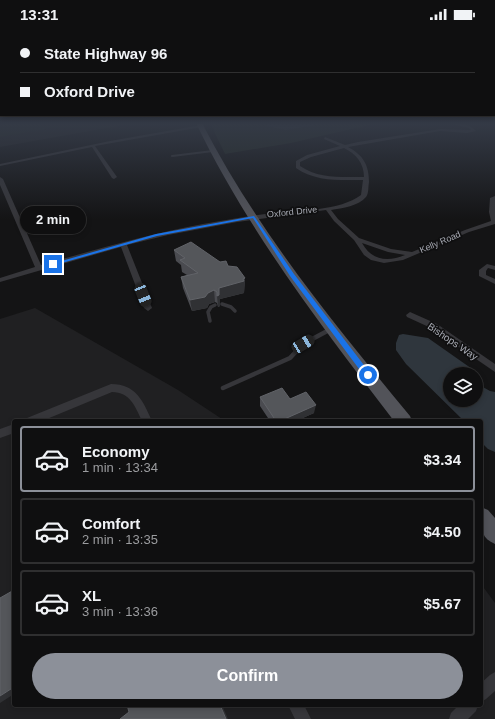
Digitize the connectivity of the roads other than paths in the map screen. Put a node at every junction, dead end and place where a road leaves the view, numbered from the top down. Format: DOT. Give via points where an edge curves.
graph roads {
  1 [pos="48,155"];
  2 [pos="99,155"];
  3 [pos="178,155"];
  4 [pos="215,155"];
  5 [pos="312,155"];
  6 [pos="357,155"];
  7 [pos="172,156"];
  8 [pos="0,165"];
  9 [pos="114,177"];
  10 [pos="0,179"];
  11 [pos="366,179"];
  12 [pos="495,198"];
  13 [pos="328,209"];
  14 [pos="254,217"];
  15 [pos="495,222"];
  16 [pos="357,239"];
  17 [pos="123,244"];
  18 [pos="413,254"];
  19 [pos="39,268"];
  20 [pos="495,268"];
  21 [pos="0,280"];
  22 [pos="495,282"];
  23 [pos="222,304"];
  24 [pos="215,305"];
  25 [pos="148,308"];
  26 [pos="235,311"];
  27 [pos="410,315"];
  28 [pos="210,321"];
  29 [pos="331,329"];
  30 [pos="495,369"];
  31 [pos="223,388"];
  32 [pos="36,419"];
  33 [pos="146,419"];
  34 [pos="402,419"];
  35 [pos="12,429"];
  36 [pos="0,434"];
  37 [pos="483,519"];
  38 [pos="495,534"];
  39 [pos="495,680"];
  40 [pos="483,692"];
  41 [pos="297,707"];
  42 [pos="468,707"];
  43 [pos="303,719"];
  44 [pos="456,719"];
  1 -- 8 [label="street"];
  2 -- 9 [label="street"];
  3 -- 7 [label="lane"];
  4 -- 14 [label="main road"];
  5 -- 11 [label="street" via="298,161 298,167 314,175"];
  6 -- 11 [label="street" via="366,167"];
  10 -- 19 [label="street"];
  11 -- 13 [label="street, Oxford Drive" via="364,196 352,203"];
  12 -- 15 [label="street, Kelly Road" via="492,212"];
  13 -- 14 [label="street, Oxford Drive"];
  13 -- 16 [label="street, Kelly Road"];
  14 -- 17 [label="street, Oxford Drive" via="156,235"];
  14 -- 29 [label="main road"];
  15 -- 18 [label="street, Kelly Road"];
  16 -- 18 [label="street, Kelly Road" via="390,251"];
  16 -- 18 [label="street" via="367,255 378,260 395,261"];
  17 -- 19 [label="street, Oxford Drive"];
  17 -- 25 [label="street"];
  19 -- 21 [label="street, Oxford Drive"];
  20 -- 22 [label="street" via="487,266 482,270 483,276"];
  23 -- 26 [label="lane"];
  24 -- 28 [label="lane" via="208,312"];
  27 -- 30 [label="street, Bishops Way" via="434,326"];
  29 -- 31 [label="lane" via="303,344 290,358"];
  29 -- 34 [label="main road"];
  32 -- 33 [label="street" via="111,388 122,388 140,406"];
  35 -- 36 [label="street"];
  37 -- 38 [label="main road"];
  39 -- 40 [label="street"];
  41 -- 43 [label="street"];
  42 -- 44 [label="street"];
}
